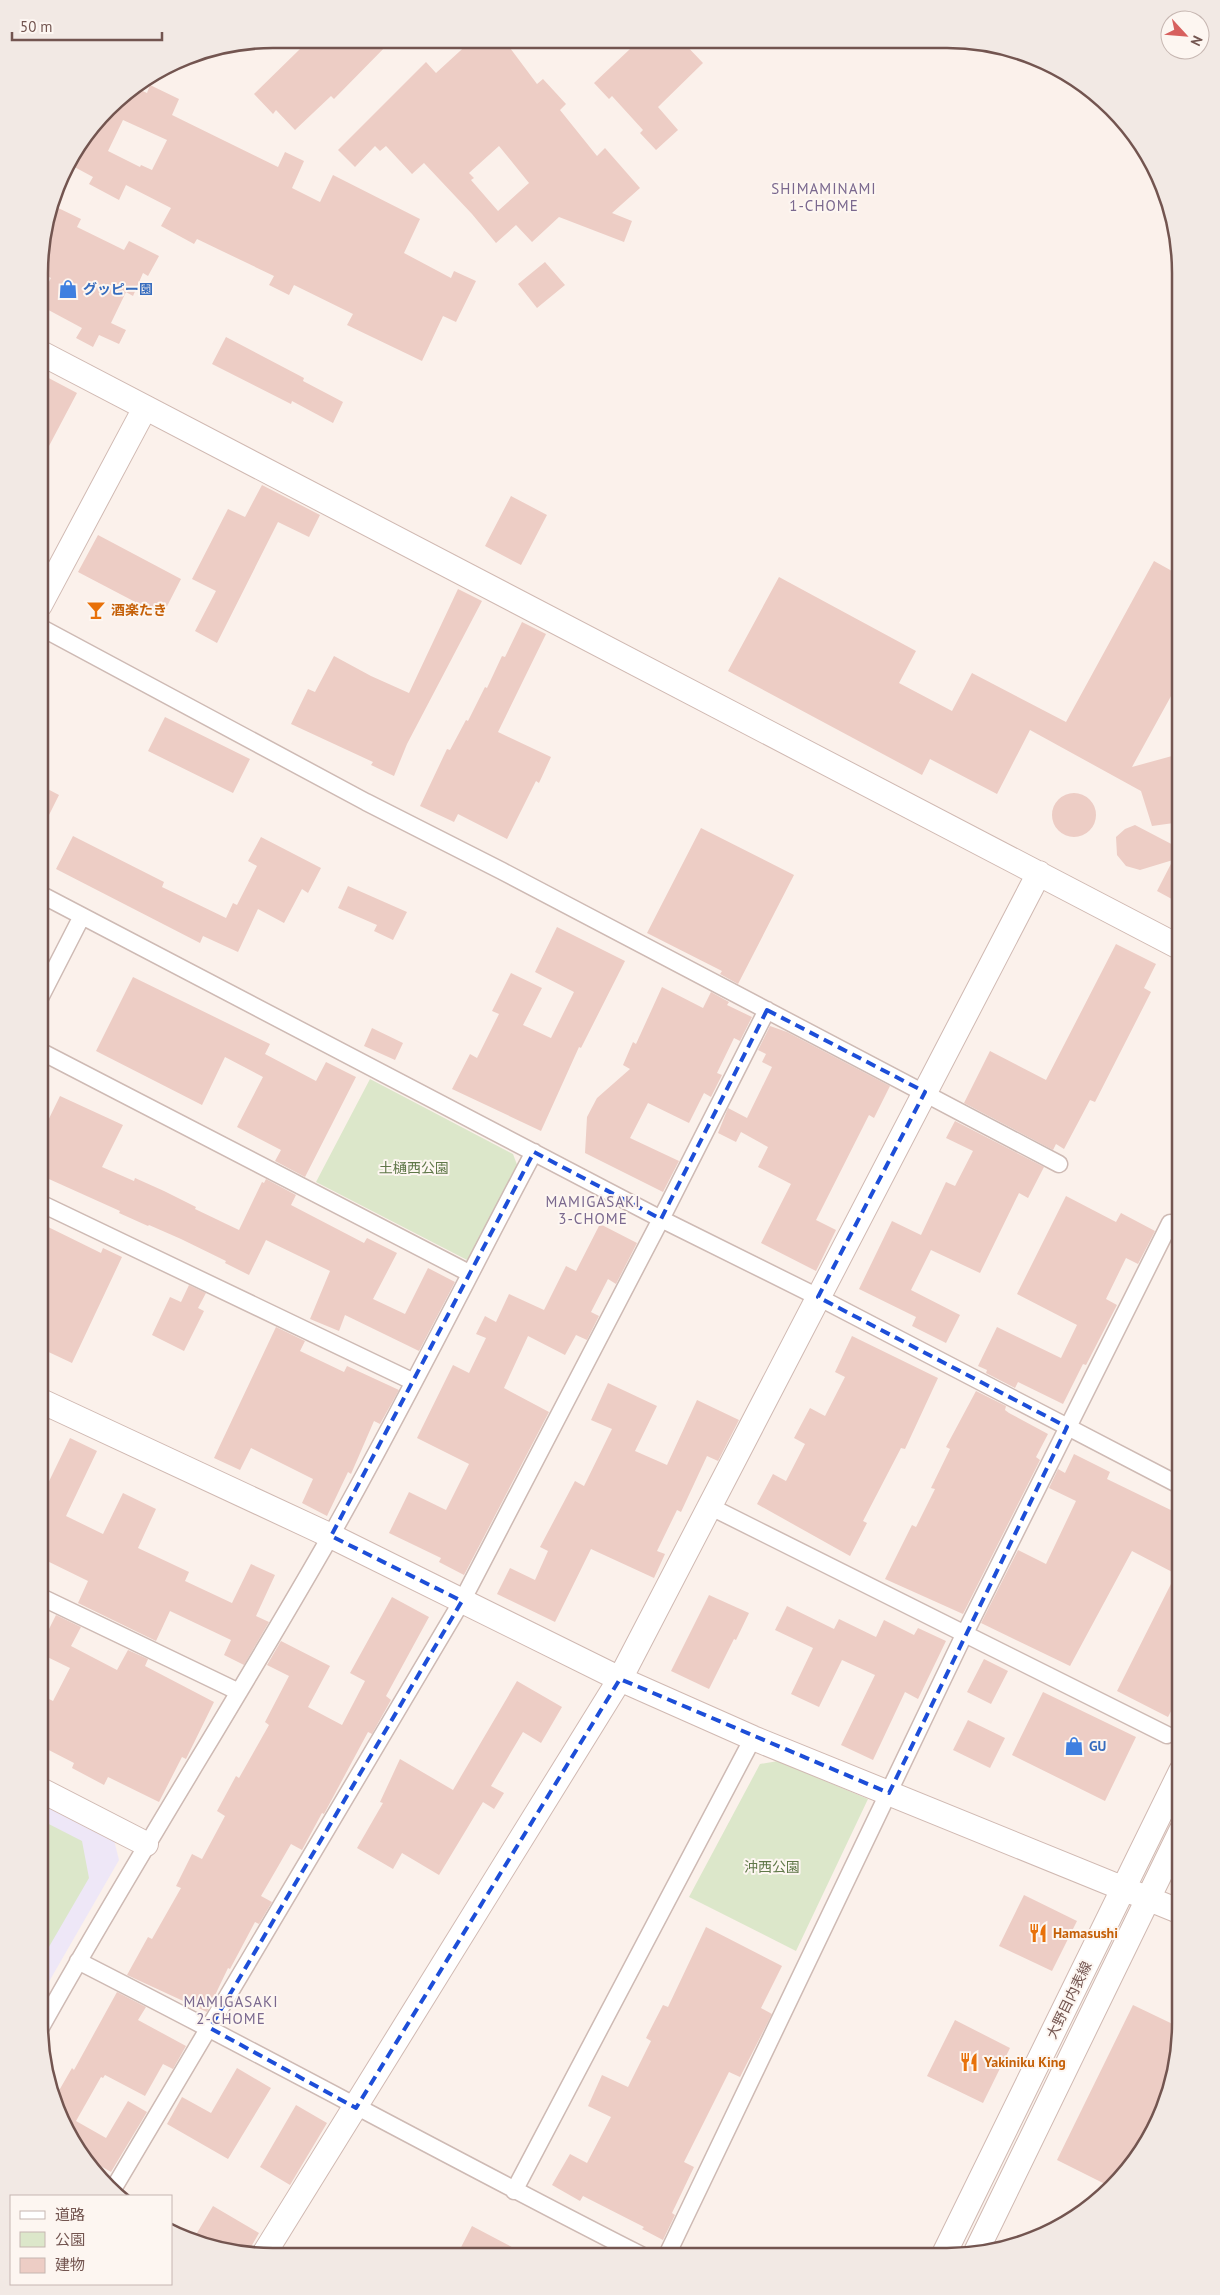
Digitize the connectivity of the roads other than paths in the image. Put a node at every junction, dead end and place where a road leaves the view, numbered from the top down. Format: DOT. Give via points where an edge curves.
graph roads {
  1 [pos="48,357"];
  2 [pos="145,408"];
  3 [pos="48,590"];
  4 [pos="48,631"];
  5 [pos="1039,873"];
  6 [pos="48,898"];
  7 [pos="82,916"];
  8 [pos="1172,943"];
  9 [pos="48,982"];
  10 [pos="767,1010"];
  11 [pos="48,1055"];
  12 [pos="925,1092"];
  13 [pos="534,1152"];
  14 [pos="1059,1164"];
  15 [pos="48,1207"];
  16 [pos="661,1218"];
  17 [pos="1170,1223"];
  18 [pos="469,1273"];
  19 [pos="818,1296"];
  20 [pos="414,1382"];
  21 [pos="48,1411"];
  22 [pos="1067,1427"];
  23 [pos="1172,1481"];
  24 [pos="710,1506"];
  25 [pos="331,1536"];
  26 [pos="48,1600"];
  27 [pos="462,1601"];
  28 [pos="964,1634"];
  29 [pos="620,1679"];
  30 [pos="239,1692"];
  31 [pos="1167,1735"];
  32 [pos="753,1738"];
  33 [pos="1172,1789"];
  34 [pos="889,1793"];
  35 [pos="48,1794"];
  36 [pos="146,1844"];
  37 [pos="1172,1849"];
  38 [pos="1124,1888"];
  39 [pos="1148,1897"];
  40 [pos="1172,1908"];
  41 [pos="78,1961"];
  42 [pos="48,2015"];
  43 [pos="210,2028"];
  44 [pos="356,2108"];
  45 [pos="116,2185"];
  46 [pos="514,2191"];
  47 [pos="979,2246"];
  48 [pos="268,2248"];
  49 [pos="627,2248"];
  50 [pos="671,2248"];
  51 [pos="948,2248"];
  1 -- 2 [label="street"];
  2 -- 3 [label="street"];
  2 -- 5 [label="street"];
  4 -- 10 [label="street" via="366,802"];
  5 -- 8 [label="street"];
  5 -- 12 [label="street"];
  6 -- 7 [label="street"];
  7 -- 9 [label="street"];
  7 -- 13 [label="street"];
  10 -- 12 [label="street"];
  10 -- 16 [label="street"];
  11 -- 18 [label="street"];
  12 -- 14 [label="street"];
  12 -- 19 [label="street"];
  13 -- 16 [label="street"];
  13 -- 18 [label="street"];
  15 -- 20 [label="street"];
  16 -- 19 [label="street"];
  16 -- 27 [label="street"];
  17 -- 22 [label="street"];
  18 -- 20 [label="street"];
  19 -- 22 [label="street"];
  19 -- 24 [label="street"];
  20 -- 25 [label="street"];
  21 -- 25 [label="street"];
  22 -- 23 [label="street"];
  22 -- 28 [label="street"];
  24 -- 28 [label="street"];
  24 -- 29 [label="street"];
  25 -- 27 [label="street"];
  25 -- 30 [label="street"];
  26 -- 30 [label="street"];
  27 -- 29 [label="street"];
  27 -- 43 [label="street"];
  28 -- 31 [label="street"];
  28 -- 34 [label="street"];
  29 -- 32 [label="street"];
  29 -- 44 [label="street"];
  30 -- 36 [label="street"];
  32 -- 34 [label="street"];
  32 -- 46 [label="street"];
  33 -- 38 [label="street, 大野目内表線"];
  34 -- 38 [label="street"];
  34 -- 50 [label="street"];
  35 -- 36 [label="street"];
  36 -- 41 [label="street"];
  37 -- 39 [label="street, 大野目内表線"];
  38 -- 39 [label="street"];
  38 -- 51 [label="street, 大野目内表線"];
  39 -- 40 [label="street"];
  39 -- 47 [label="street, 大野目内表線"];
  41 -- 42 [label="street"];
  41 -- 43 [label="street"];
  43 -- 44 [label="street"];
  43 -- 45 [label="street"];
  44 -- 46 [label="street"];
  44 -- 48 [label="street"];
  46 -- 49 [label="street"];
}
